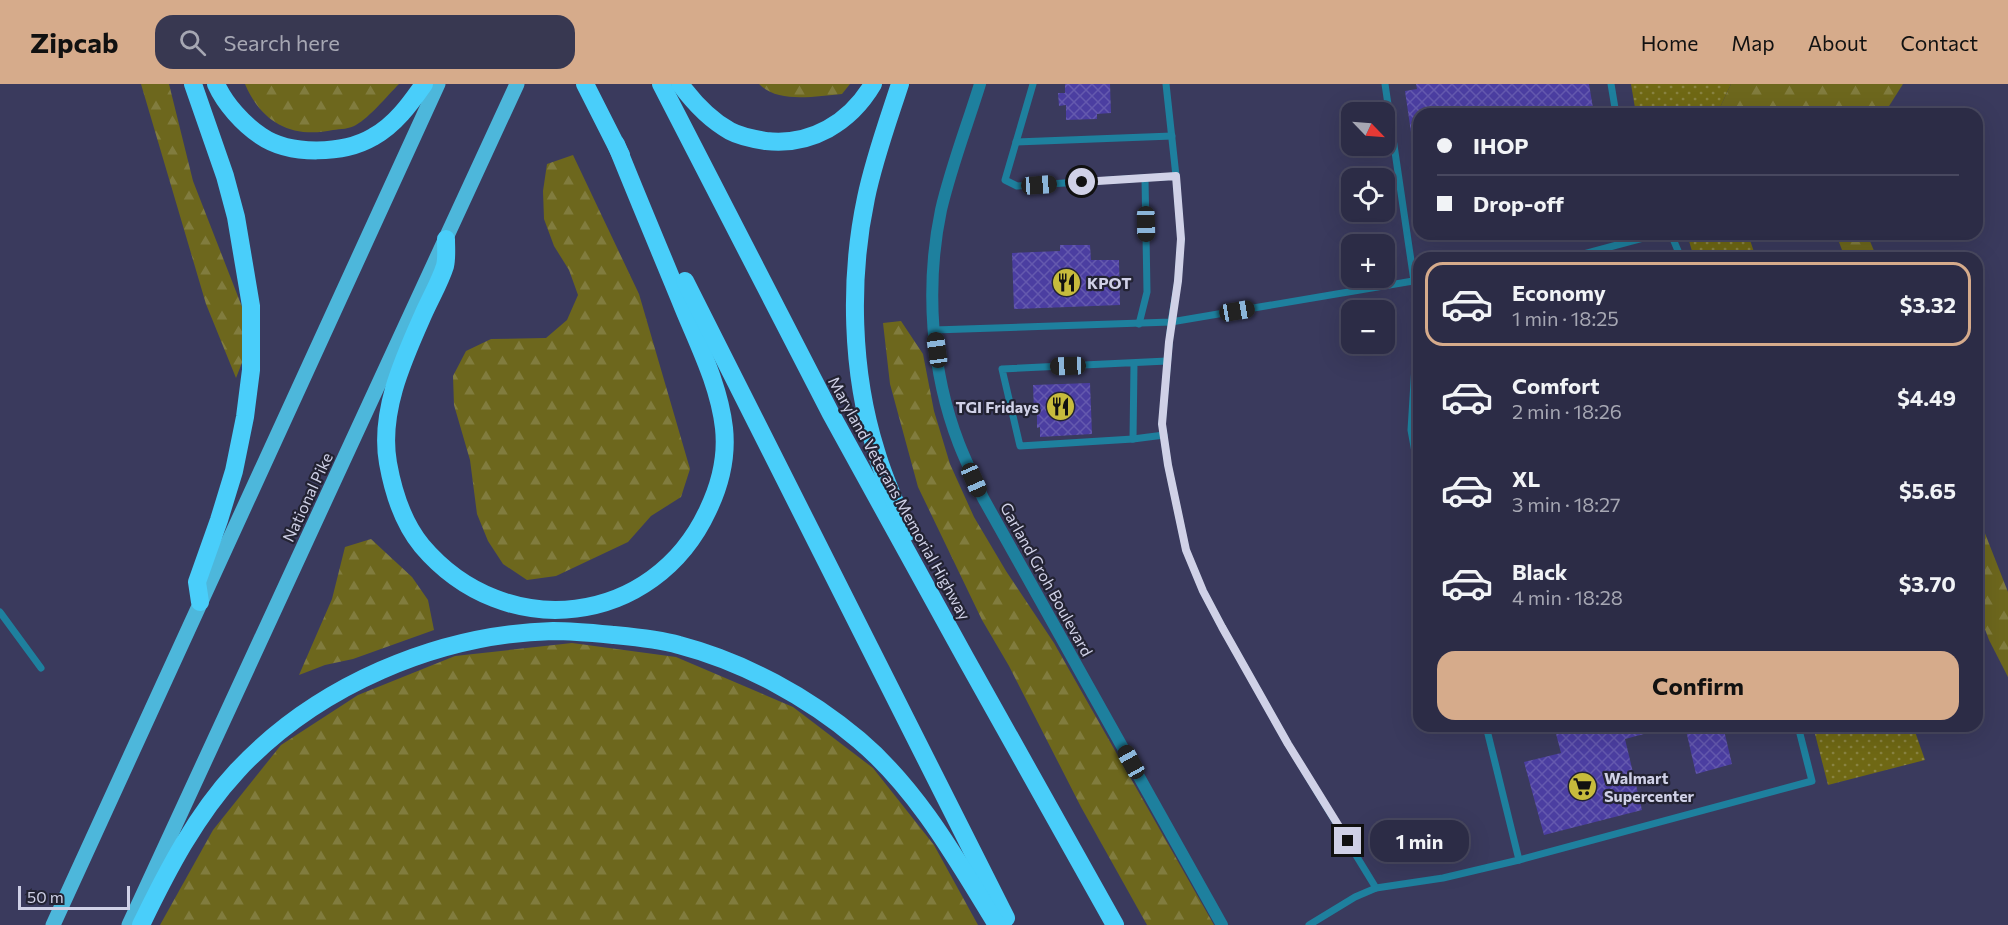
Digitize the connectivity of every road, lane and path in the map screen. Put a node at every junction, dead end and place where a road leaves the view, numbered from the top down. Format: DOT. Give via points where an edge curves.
graph roads {
  1 [pos="193,84"];
  2 [pos="216,84"];
  3 [pos="424,84"];
  4 [pos="438,84"];
  5 [pos="517,84"];
  6 [pos="585,84"];
  7 [pos="661,84"];
  8 [pos="680,84"];
  9 [pos="873,84"];
  10 [pos="900,84"];
  11 [pos="980,84"];
  12 [pos="1034,84"];
  13 [pos="1166,84"];
  14 [pos="1385,84"];
  15 [pos="1611,84"];
  16 [pos="1615,108"];
  17 [pos="1172,135"];
  18 [pos="1016,142"];
  19 [pos="616,144"];
  20 [pos="1176,176"];
  21 [pos="1145,178"];
  22 [pos="446,239"];
  23 [pos="1636,240"];
  24 [pos="1591,252"];
  25 [pos="1413,256"];
  26 [pos="1413,282"];
  27 [pos="1171,322"];
  28 [pos="1139,324"];
  29 [pos="934,330"];
  30 [pos="1167,361"];
  31 [pos="1134,364"];
  32 [pos="1413,398"];
  33 [pos="1164,435"];
  34 [pos="1134,438"];
  35 [pos="1413,441"];
  36 [pos="200,602"];
  37 [pos="0,612"];
  38 [pos="966,659"];
  39 [pos="41,669"];
  40 [pos="1487,732"];
  41 [pos="1800,732"];
  42 [pos="1519,860"];
  43 [pos="1377,888"];
  44 [pos="53,925"];
  45 [pos="129,925"];
  46 [pos="141,925"];
  47 [pos="997,925"];
  48 [pos="1009,925"];
  49 [pos="1115,925"];
  50 [pos="1222,925"];
  51 [pos="1309,925"];
  1 -- 36 [label="highway" via="234,207 251,306 251,370 245,417 234,471 197,582"];
  2 -- 3 [label="highway" via="238,116 262,137 312,151 344,149 372,138 390,125"];
  4 -- 36 [label="main road"];
  5 -- 22 [label="main road, National Pike"];
  6 -- 19 [label="highway"];
  7 -- 38 [label="highway, Maryland Veterans Memorial Highway" via="831,414"];
  8 -- 9 [label="highway" via="712,119 732,132 754,140 777,142 824,133 864,99"];
  10 -- 38 [label="highway" via="869,187 859,236 855,281 860,375 875,450 890,491"];
  11 -- 29 [label="street, Garland Groh Boulevard" via="941,212 933,289"];
  12 -- 18 [label="lane"];
  13 -- 17 [label="lane"];
  14 -- 25 [label="lane"];
  15 -- 16 [label="lane"];
  17 -- 18 [label="lane"];
  17 -- 20 [label="lane"];
  18 -- 21 [label="lane" via="1005,180 1017,186"];
  19 -- 22 [label="highway" via="709,369 724,429 717,493 703,521 688,546 666,569 634,592 575,610 539,609 505,602 470,587 443,566 421,545 406,520 394,492 387,431 402,364 445,264"];
  19 -- 48 [label="highway"];
  20 -- 21 [label="lane"];
  20 -- 27 [label="lane" via="1181,239"];
  21 -- 28 [label="lane" via="1147,292"];
  22 -- 45 [label="main road, National Pike"];
  23 -- 24 [label="lane"];
  26 -- 27 [label="lane"];
  27 -- 28 [label="lane"];
  27 -- 30 [label="lane"];
  28 -- 29 [label="lane"];
  29 -- 50 [label="street, Garland Groh Boulevard" via="942,388 983,498"];
  30 -- 31 [label="lane"];
  30 -- 33 [label="lane"];
  31 -- 34 [label="lane"];
  31 -- 34 [label="lane" via="1002,369 1020,446"];
  32 -- 35 [label="lane"];
  33 -- 34 [label="lane"];
  33 -- 43 [label="lane" via="1186,550 1203,591 1288,744"];
  36 -- 44 [label="main road"];
  37 -- 39 [label="lane"];
  38 -- 49 [label="highway, Maryland Veterans Memorial Highway"];
  40 -- 42 [label="lane"];
  41 -- 42 [label="lane" via="1812,781"];
  42 -- 43 [label="lane" via="1443,879"];
  43 -- 51 [label="lane"];
  46 -- 47 [label="highway" via="183,845 209,806 271,738 305,713 347,687 429,652 552,631 632,636 678,645 729,662 828,716 892,772 949,847"];
}
